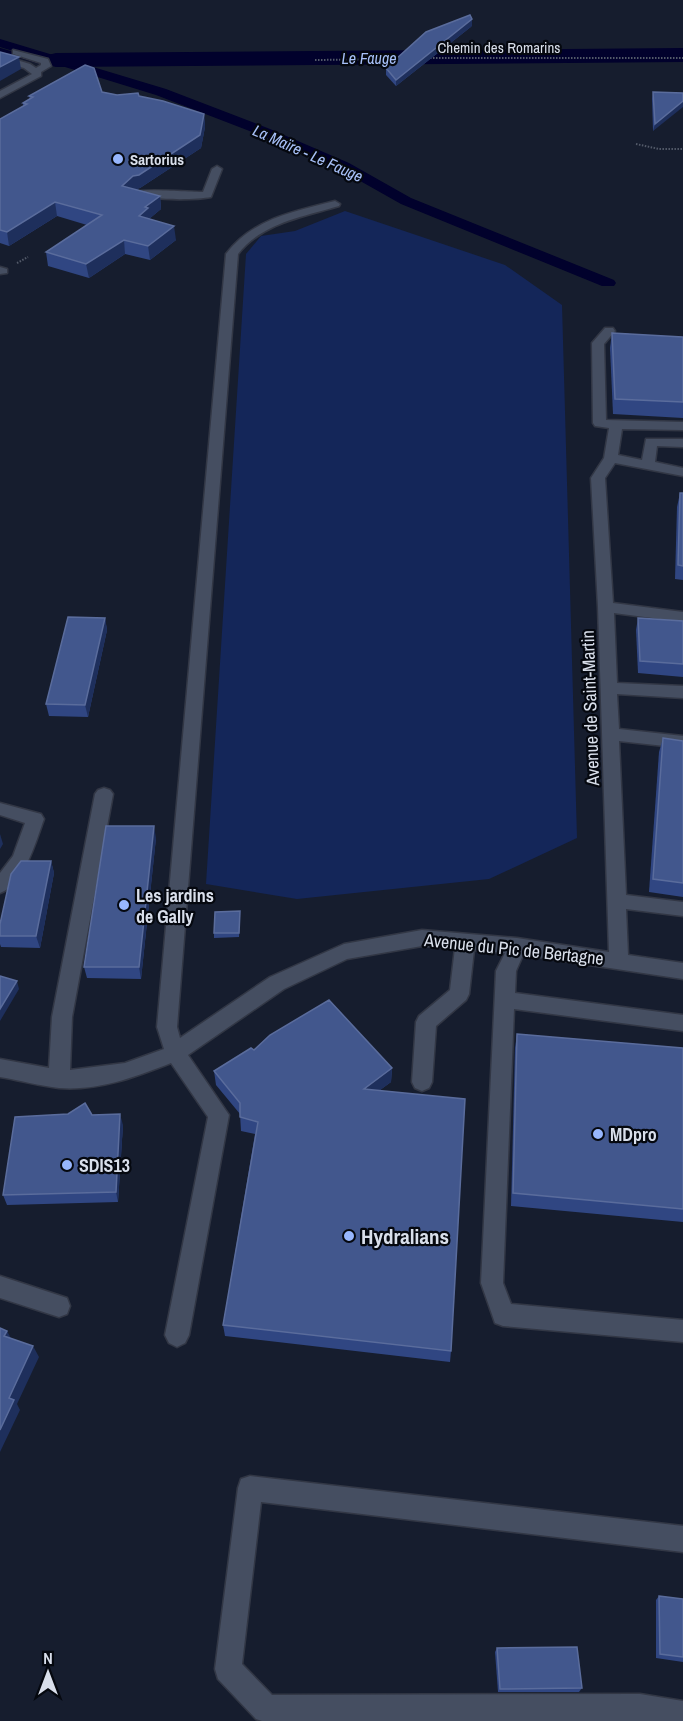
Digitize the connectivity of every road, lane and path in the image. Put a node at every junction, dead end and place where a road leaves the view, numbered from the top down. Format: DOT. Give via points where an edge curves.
graph roads {
  1 [pos="11,50"];
  2 [pos="0,58"];
  3 [pos="408,58"];
  4 [pos="420,58"];
  5 [pos="683,58"];
  6 [pos="315,60"];
  7 [pos="39,70"];
  8 [pos="0,95"];
  9 [pos="636,144"];
  10 [pos="683,149"];
  11 [pos="217,169"];
  12 [pos="140,192"];
  13 [pos="335,204"];
  14 [pos="609,331"];
  15 [pos="616,425"];
  16 [pos="683,426"];
  17 [pos="683,443"];
  18 [pos="611,458"];
  19 [pos="648,465"];
  20 [pos="683,472"];
  21 [pos="606,607"];
  22 [pos="683,617"];
  23 [pos="608,688"];
  24 [pos="683,692"];
  25 [pos="609,734"];
  26 [pos="683,742"];
  27 [pos="104,794"];
  28 [pos="0,809"];
  29 [pos="0,886"];
  30 [pos="619,902"];
  31 [pos="683,909"];
  32 [pos="465,942"];
  33 [pos="517,946"];
  34 [pos="620,961"];
  35 [pos="683,971"];
  36 [pos="505,1000"];
  37 [pos="683,1023"];
  38 [pos="175,1053"];
  39 [pos="0,1068"];
  40 [pos="59,1079"];
  41 [pos="422,1082"];
  42 [pos="0,1287"];
  43 [pos="59,1306"];
  44 [pos="683,1331"];
  45 [pos="177,1335"];
  46 [pos="683,1539"];
  47 [pos="683,1715"];
  1 -- 7 [label="street" via="45,61 46,66"];
  2 -- 8 [label="street" via="27,66 38,74"];
  3 -- 6 [label="path"];
  4 -- 5 [label="path, Chemin des Romarins"];
  9 -- 10 [label="path"];
  11 -- 12 [label="street" via="207,195"];
  13 -- 38 [label="street" via="262,226 240,241 232,254 167,1027"];
  14 -- 15 [label="street" via="598,344 600,423"];
  15 -- 16 [label="street"];
  15 -- 18 [label="street, Avenue de Saint-Martin"];
  17 -- 19 [label="street" via="651,442"];
  18 -- 19 [label="street"];
  18 -- 21 [label="street, Avenue de Saint-Martin" via="598,478"];
  19 -- 20 [label="street"];
  21 -- 22 [label="street"];
  21 -- 23 [label="street, Avenue de Saint-Martin"];
  23 -- 24 [label="street"];
  23 -- 25 [label="street, Avenue de Saint-Martin"];
  25 -- 26 [label="street"];
  25 -- 30 [label="street, Avenue de Saint-Martin"];
  27 -- 40 [label="street" via="62,1017"];
  28 -- 29 [label="street" via="35,819 21,859"];
  30 -- 31 [label="street"];
  30 -- 34 [label="street, Avenue de Saint-Martin"];
  32 -- 33 [label="street, Avenue du Pic de Bertagne"];
  32 -- 38 [label="street, Avenue du Pic de Bertagne" via="422,938 344,952 278,983"];
  32 -- 41 [label="street" via="459,994 426,1022"];
  33 -- 34 [label="street, Avenue du Pic de Bertagne"];
  33 -- 36 [label="street" via="506,971"];
  34 -- 35 [label="street, Avenue du Pic de Bertagne"];
  36 -- 37 [label="street"];
  36 -- 44 [label="street" via="492,1283 503,1315"];
  38 -- 40 [label="street, Avenue du Pic de Bertagne" via="126,1072"];
  38 -- 45 [label="street" via="219,1115"];
  39 -- 40 [label="street, Avenue du Pic de Bertagne"];
  42 -- 43 [label="street"];
  46 -- 47 [label="street" via="250,1488 228,1669 266,1709 640,1708"];
}
